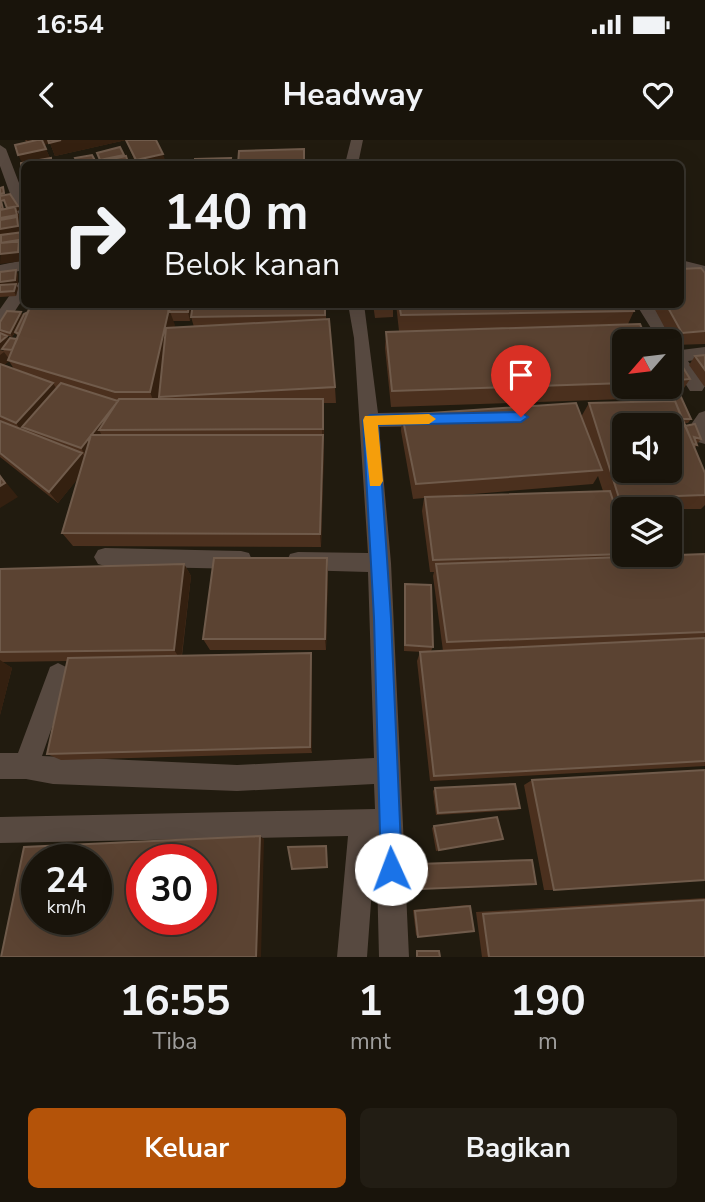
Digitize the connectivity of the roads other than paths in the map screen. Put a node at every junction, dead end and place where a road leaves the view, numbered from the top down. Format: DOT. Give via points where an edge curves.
graph roads {
  1 [pos="357,140"];
  2 [pos="0,149"];
  3 [pos="353,161"];
  4 [pos="21,205"];
  5 [pos="21,266"];
  6 [pos="684,266"];
  7 [pos="0,270"];
  8 [pos="705,271"];
  9 [pos="21,290"];
  10 [pos="358,308"];
  11 [pos="647,308"];
  12 [pos="0,321"];
  13 [pos="660,329"];
  14 [pos="682,350"];
  15 [pos="705,353"];
  16 [pos="682,365"];
  17 [pos="696,387"];
  18 [pos="705,418"];
  19 [pos="443,419"];
  20 [pos="370,420"];
  21 [pos="705,437"];
  22 [pos="105,557"];
  23 [pos="380,563"];
  24 [pos="58,675"];
  25 [pos="13,766"];
  26 [pos="388,770"];
  27 [pos="390,821"];
  28 [pos="362,822"];
  29 [pos="0,830"];
  30 [pos="352,957"];
  31 [pos="394,957"];
  1 -- 3 [label="street"];
  2 -- 4 [label="street"];
  5 -- 7 [label="street"];
  6 -- 8 [label="street"];
  9 -- 12 [label="street"];
  10 -- 20 [label="street" via="370,338"];
  11 -- 13 [label="street"];
  14 -- 15 [label="street"];
  16 -- 17 [label="street"];
  18 -- 21 [label="street" via="701,424"];
  19 -- 20 [label="street"];
  20 -- 23 [label="street"];
  22 -- 23 [label="street"];
  23 -- 26 [label="street"];
  24 -- 25 [label="street"];
  25 -- 26 [label="street" via="237,778"];
  26 -- 27 [label="street"];
  27 -- 28 [label="street"];
  27 -- 31 [label="street"];
  28 -- 29 [label="street"];
  28 -- 30 [label="street"];
}
